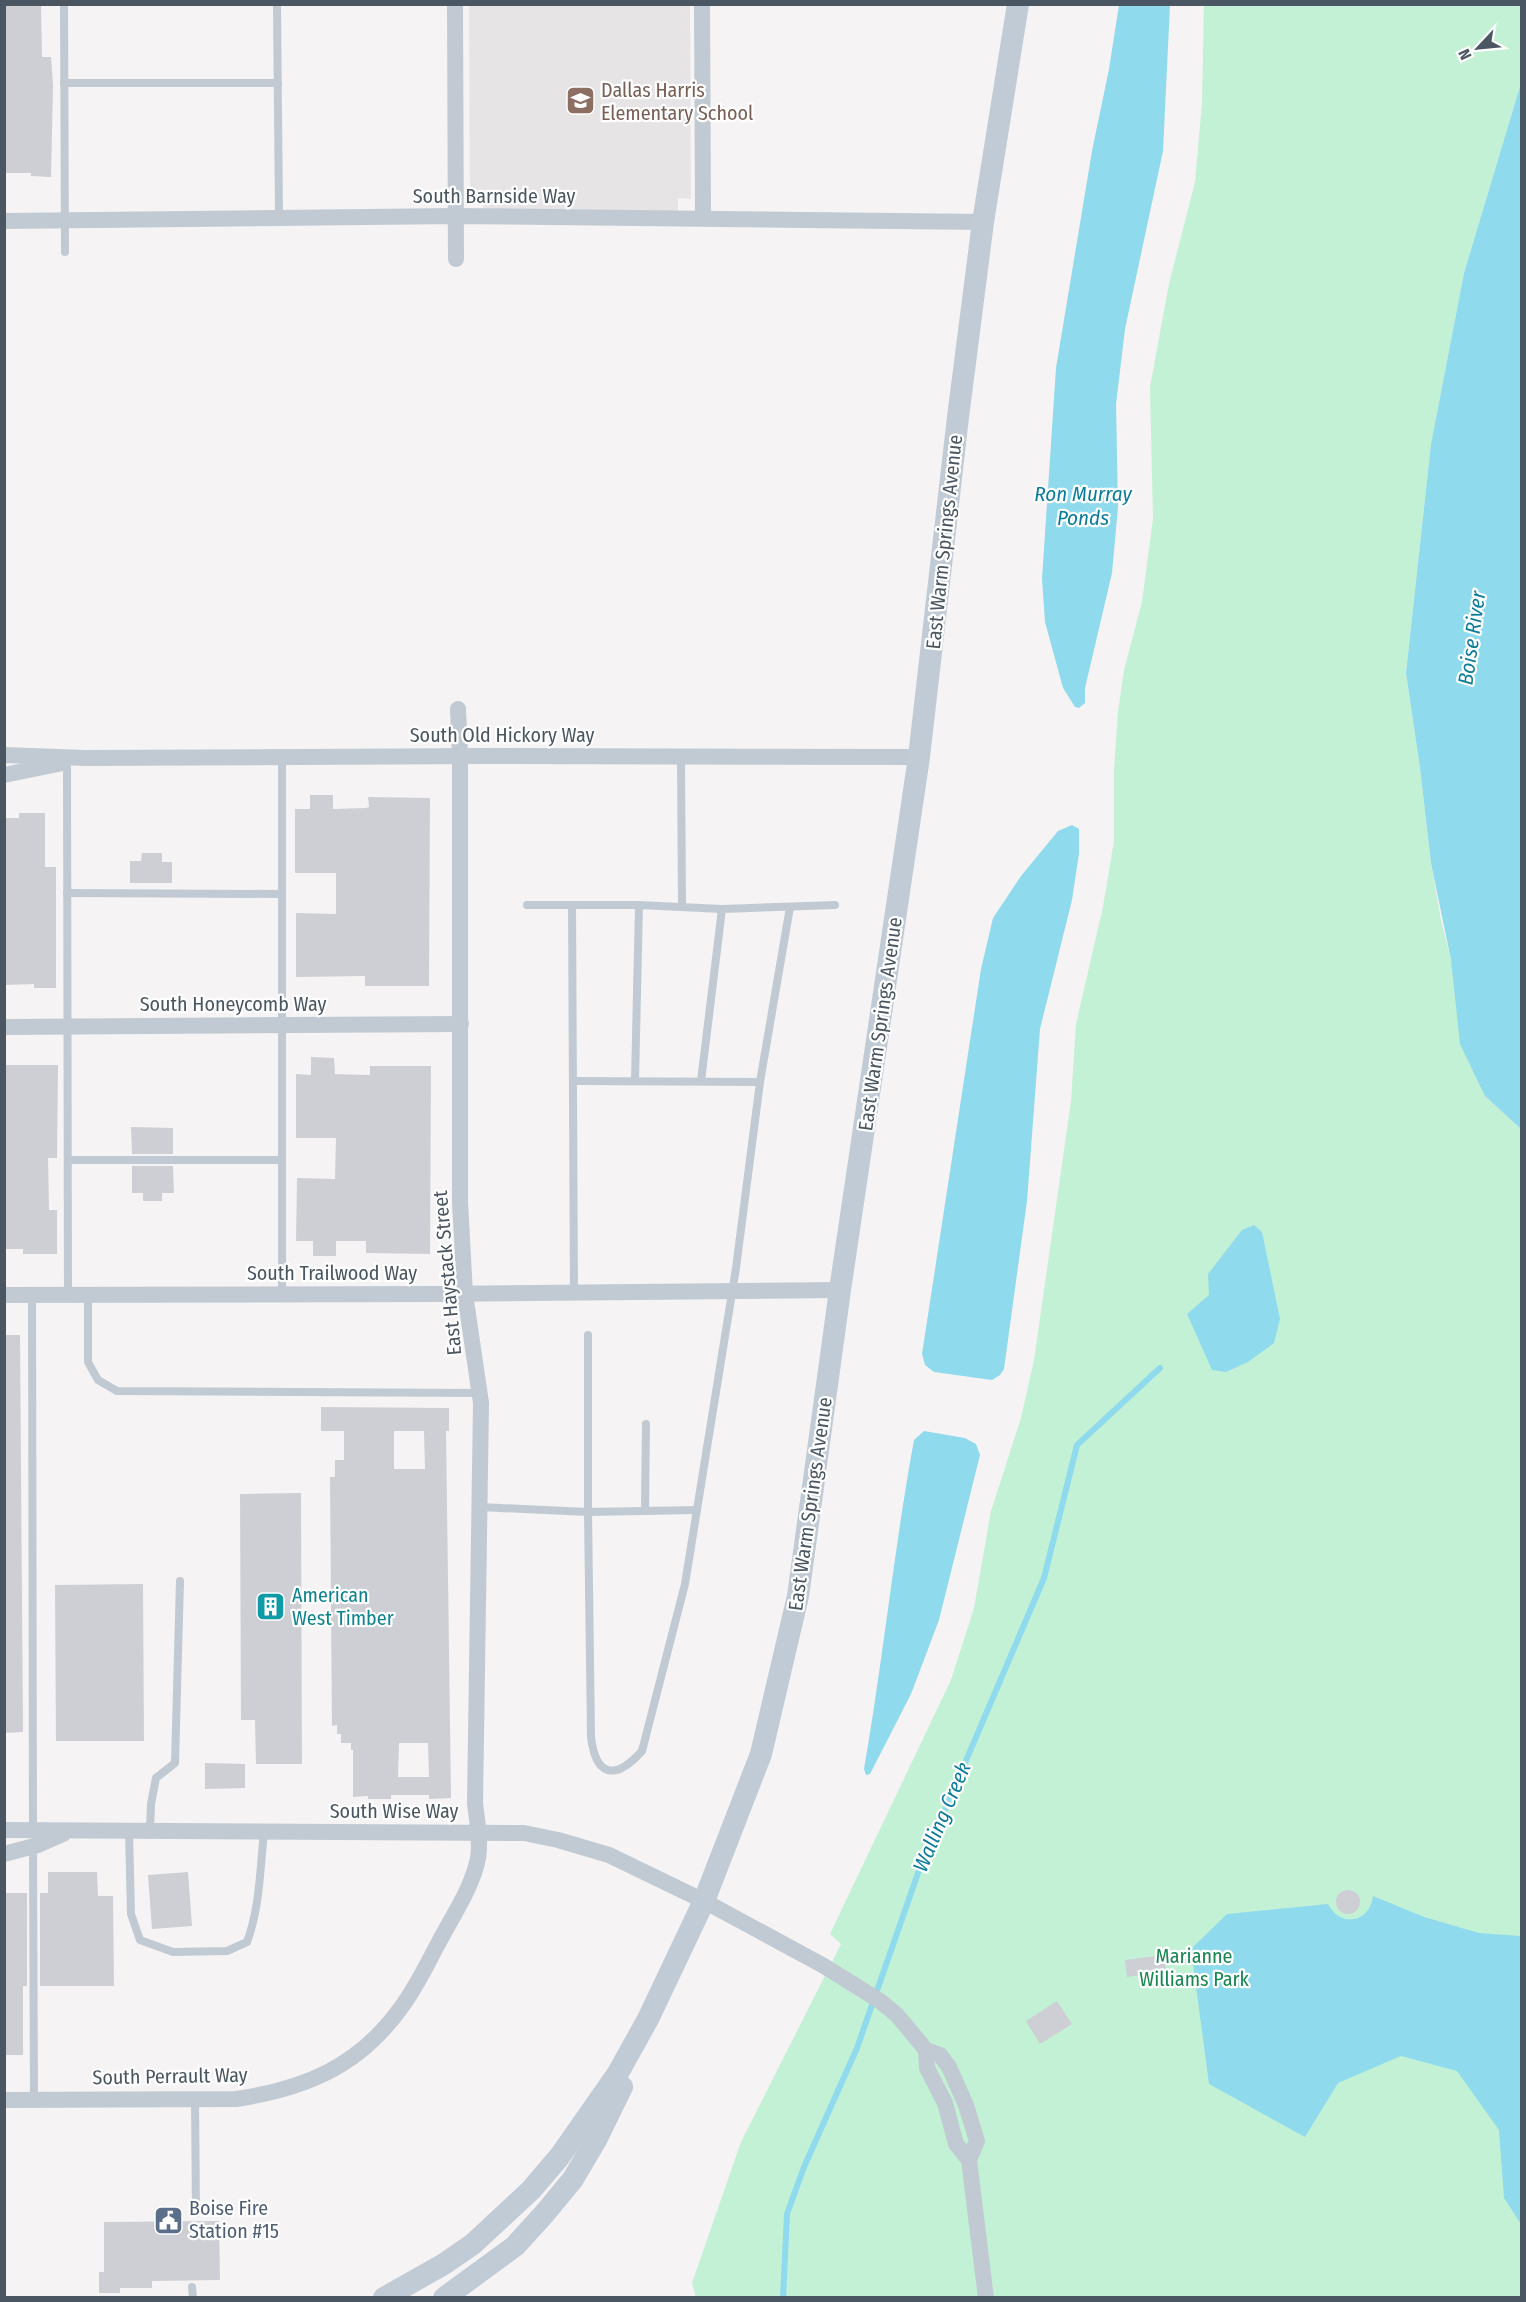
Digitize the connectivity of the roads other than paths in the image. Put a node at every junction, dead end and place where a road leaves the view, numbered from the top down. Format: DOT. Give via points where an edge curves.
graph roads {
  1 [pos="64,4"];
  2 [pos="277,4"];
  3 [pos="455,4"];
  4 [pos="702,4"];
  5 [pos="1018,4"];
  6 [pos="64,83"];
  7 [pos="278,83"];
  8 [pos="456,216"];
  9 [pos="703,217"];
  10 [pos="279,218"];
  11 [pos="64,220"];
  12 [pos="4,221"];
  13 [pos="983,222"];
  14 [pos="65,252"];
  15 [pos="456,259"];
  16 [pos="458,709"];
  17 [pos="4,755"];
  18 [pos="460,756"];
  19 [pos="681,756"];
  20 [pos="282,757"];
  21 [pos="919,757"];
  22 [pos="85,758"];
  23 [pos="67,762"];
  24 [pos="4,776"];
  25 [pos="67,893"];
  26 [pos="282,894"];
  27 [pos="527,905"];
  28 [pos="572,905"];
  29 [pos="639,905"];
  30 [pos="836,905"];
  31 [pos="682,906"];
  32 [pos="790,907"];
  33 [pos="722,909"];
  34 [pos="461,1024"];
  35 [pos="282,1025"];
  36 [pos="67,1026"];
  37 [pos="4,1027"];
  38 [pos="573,1081"];
  39 [pos="635,1081"];
  40 [pos="701,1082"];
  41 [pos="760,1082"];
  42 [pos="68,1160"];
  43 [pos="282,1160"];
  44 [pos="840,1290"];
  45 [pos="732,1291"];
  46 [pos="574,1293"];
  47 [pos="282,1294"];
  48 [pos="465,1294"];
  49 [pos="4,1295"];
  50 [pos="32,1295"];
  51 [pos="69,1295"];
  52 [pos="88,1295"];
  53 [pos="588,1335"];
  54 [pos="479,1393"];
  55 [pos="646,1424"];
  56 [pos="480,1507"];
  57 [pos="697,1510"];
  58 [pos="645,1511"];
  59 [pos="588,1512"];
  60 [pos="180,1581"];
  61 [pos="4,1830"];
  62 [pos="129,1832"];
  63 [pos="150,1832"];
  64 [pos="264,1832"];
  65 [pos="478,1833"];
  66 [pos="33,1838"];
  67 [pos="4,1854"];
  68 [pos="704,1901"];
  69 [pos="648,2019"];
  70 [pos="195,2098"];
  71 [pos="4,2100"];
  72 [pos="34,2100"];
  73 [pos="196,2212"];
  74 [pos="192,2287"];
  75 [pos="193,2298"];
  76 [pos="384,2298"];
  77 [pos="444,2298"];
  78 [pos="986,2298"];
  1 -- 6 [label="lane"];
  2 -- 7 [label="lane"];
  3 -- 8 [label="street"];
  4 -- 9 [label="street"];
  5 -- 13 [label="street, East Warm Springs Avenue"];
  6 -- 7 [label="lane"];
  6 -- 11 [label="lane"];
  7 -- 10 [label="lane"];
  8 -- 9 [label="street, South Barnside Way"];
  8 -- 10 [label="street, South Barnside Way"];
  8 -- 15 [label="street"];
  9 -- 13 [label="street, South Barnside Way"];
  10 -- 11 [label="street, South Barnside Way"];
  11 -- 12 [label="street, South Barnside Way"];
  11 -- 14 [label="lane"];
  13 -- 21 [label="street, East Warm Springs Avenue"];
  16 -- 18 [label="street, East Haystack Street"];
  17 -- 22 [label="street, South Old Hickory Way"];
  18 -- 19 [label="street, South Old Hickory Way"];
  18 -- 20 [label="street, South Old Hickory Way"];
  18 -- 34 [label="street, East Haystack Street"];
  19 -- 21 [label="street, South Old Hickory Way"];
  19 -- 31 [label="lane"];
  20 -- 22 [label="street, South Old Hickory Way"];
  20 -- 26 [label="lane"];
  21 -- 44 [label="street, East Warm Springs Avenue"];
  22 -- 23 [label="street, South Old Hickory Way"];
  23 -- 24 [label="street, South Old Hickory Way"];
  23 -- 25 [label="lane"];
  25 -- 26 [label="lane"];
  25 -- 36 [label="lane"];
  26 -- 35 [label="lane"];
  27 -- 28 [label="lane"];
  28 -- 29 [label="lane"];
  28 -- 38 [label="lane"];
  29 -- 31 [label="lane"];
  29 -- 39 [label="lane"];
  30 -- 32 [label="lane"];
  31 -- 33 [label="lane"];
  32 -- 33 [label="lane"];
  32 -- 41 [label="lane"];
  33 -- 40 [label="lane"];
  34 -- 35 [label="street, South Honeycomb Way"];
  34 -- 48 [label="street, East Haystack Street" via="460,1202"];
  35 -- 36 [label="street, South Honeycomb Way"];
  35 -- 43 [label="lane"];
  36 -- 37 [label="street, South Honeycomb Way"];
  36 -- 42 [label="lane"];
  38 -- 39 [label="lane"];
  38 -- 46 [label="lane"];
  39 -- 40 [label="lane"];
  40 -- 41 [label="lane"];
  41 -- 45 [label="lane"];
  42 -- 43 [label="lane"];
  42 -- 51 [label="lane"];
  43 -- 47 [label="lane"];
  44 -- 45 [label="street, South Trailwood Way"];
  44 -- 68 [label="street, East Warm Springs Avenue" via="798,1596 761,1754"];
  45 -- 46 [label="street, South Trailwood Way"];
  45 -- 57 [label="lane"];
  46 -- 48 [label="street, South Trailwood Way"];
  47 -- 48 [label="street, South Trailwood Way"];
  47 -- 52 [label="street, South Trailwood Way"];
  48 -- 54 [label="street, East Haystack Street"];
  49 -- 50 [label="street, South Trailwood Way"];
  50 -- 51 [label="street, South Trailwood Way"];
  50 -- 66 [label="lane"];
  51 -- 52 [label="street, South Trailwood Way"];
  52 -- 54 [label="lane" via="88,1362 98,1380 117,1391"];
  53 -- 59 [label="lane"];
  54 -- 56 [label="street, East Haystack Street"];
  55 -- 58 [label="lane"];
  56 -- 59 [label="lane"];
  56 -- 65 [label="street, East Haystack Street" via="475,1803"];
  57 -- 58 [label="lane"];
  57 -- 59 [label="lane" via="685,1584 642,1751 619,1770 599,1766 593,1753"];
  58 -- 59 [label="lane"];
  60 -- 63 [label="lane" via="175,1763 156,1778"];
  61 -- 66 [label="street, South Wise Way"];
  62 -- 63 [label="street, South Wise Way"];
  62 -- 64 [label="lane" via="131,1914 140,1940 173,1953 227,1951 247,1942 258,1897"];
  62 -- 66 [label="street, South Wise Way" via="69,1832"];
  63 -- 64 [label="street, South Wise Way"];
  64 -- 65 [label="street, South Wise Way"];
  65 -- 68 [label="street, South Wise Way" via="524,1833 609,1855"];
  65 -- 70 [label="street, South Perrault Way" via="478,1858 464,1896 415,1986 378,2035 353,2057 296,2086 236,2098"];
  66 -- 67 [label="street, South Wise Way"];
  66 -- 72 [label="lane"];
  68 -- 69 [label="street, East Warm Springs Avenue"];
  68 -- 78 [label="street, South Wise Way" via="880,2001 926,2050 927,2068 945,2103 956,2144 969,2160"];
  69 -- 76 [label="street, East Warm Springs Avenue" via="618,2073 531,2190 473,2244"];
  69 -- 77 [label="street, East Warm Springs Avenue" via="628,2073 573,2179 515,2246"];
  70 -- 72 [label="street, South Perrault Way"];
  70 -- 73 [label="lane"];
  71 -- 72 [label="street, South Perrault Way"];
  74 -- 75 [label="lane"];
}
